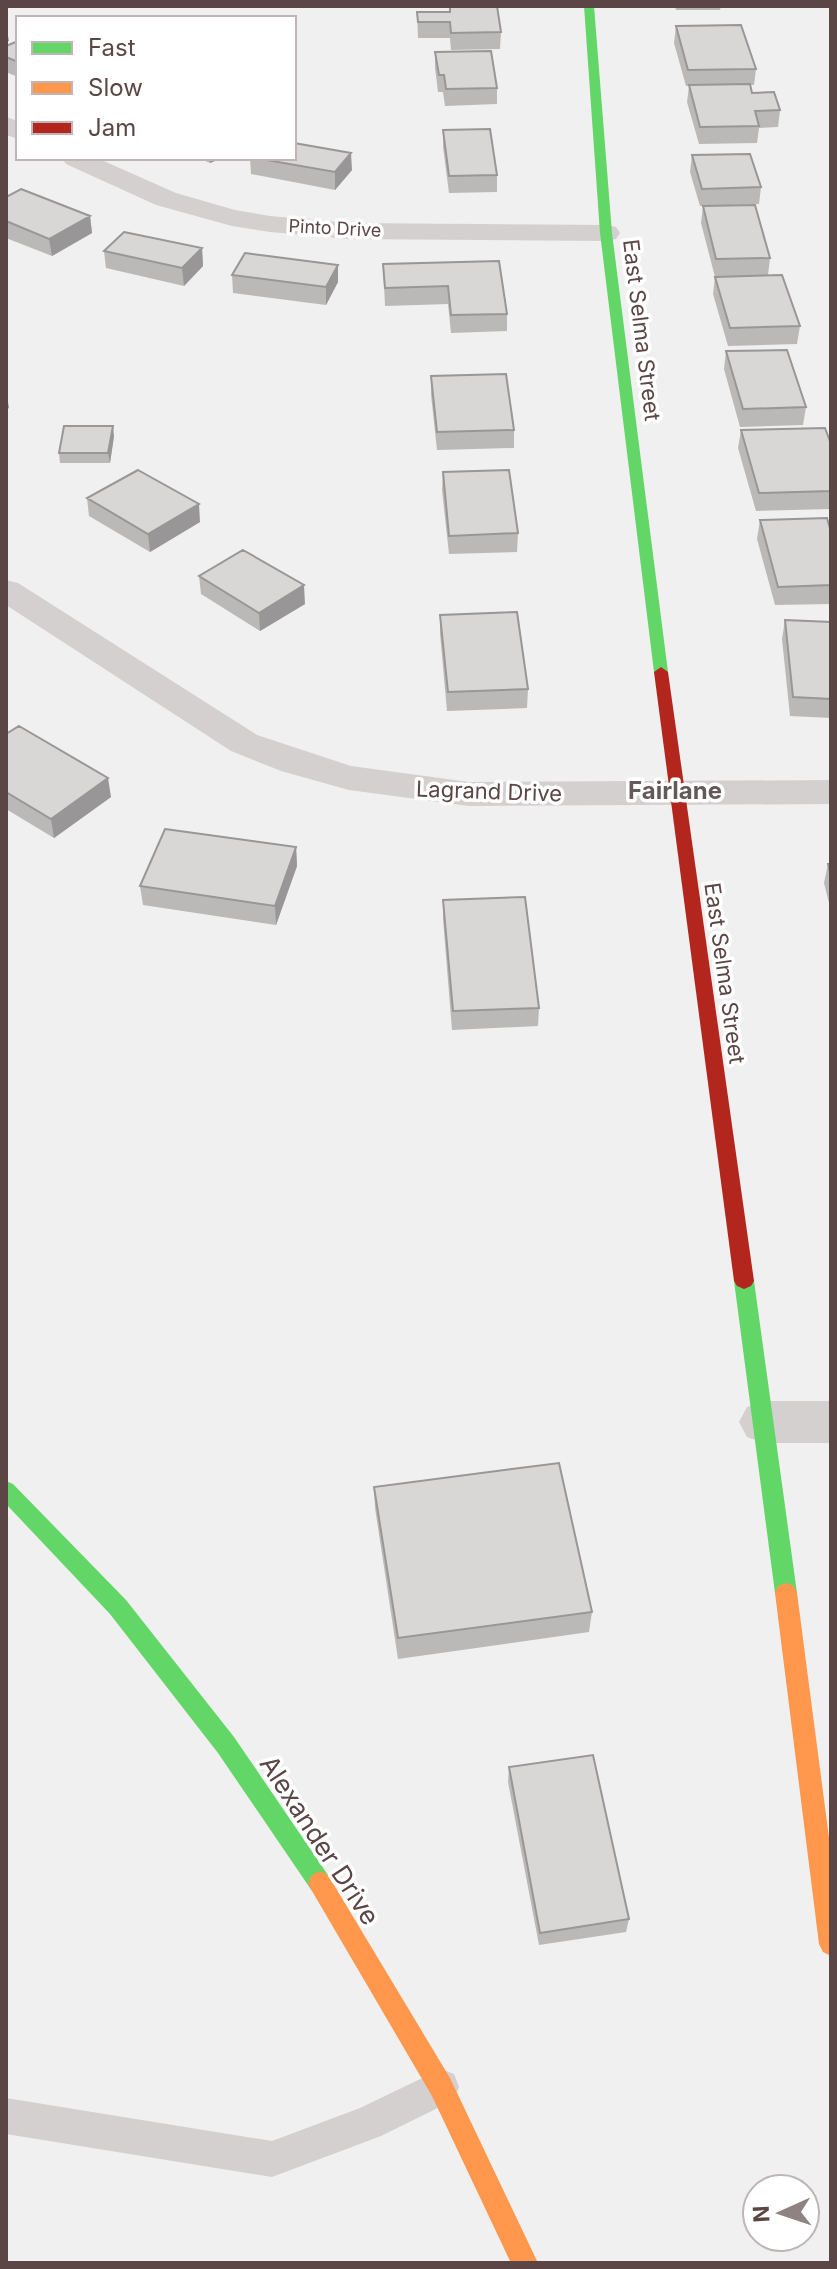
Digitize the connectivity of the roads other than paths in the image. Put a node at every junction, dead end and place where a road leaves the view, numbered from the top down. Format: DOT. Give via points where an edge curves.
graph roads {
  1 [pos="589,6"];
  2 [pos="79,160"];
  3 [pos="606,233"];
  4 [pos="6,590"];
  5 [pos="831,792"];
  6 [pos="676,793"];
  7 [pos="764,1422"];
  8 [pos="831,1422"];
  9 [pos="6,1490"];
  10 [pos="831,1944"];
  11 [pos="441,2087"];
  12 [pos="6,2116"];
  13 [pos="525,2263"];
  1 -- 3 [label="street, East Selma Street"];
  2 -- 3 [label="street, Pinto Drive" via="198,210 270,224 350,231"];
  3 -- 6 [label="street, East Selma Street"];
  4 -- 6 [label="street, Lagrand Drive" via="244,743 294,762 349,778 469,794"];
  5 -- 6 [label="street, Lagrand Drive"];
  6 -- 7 [label="street, East Selma Street"];
  7 -- 8 [label="street"];
  7 -- 10 [label="street, East Selma Street"];
  9 -- 11 [label="street, Alexander Drive" via="118,1607 226,1745 324,1888"];
  11 -- 12 [label="lane" via="368,2123 272,2159"];
  11 -- 13 [label="street, Alexander Drive"];
}
